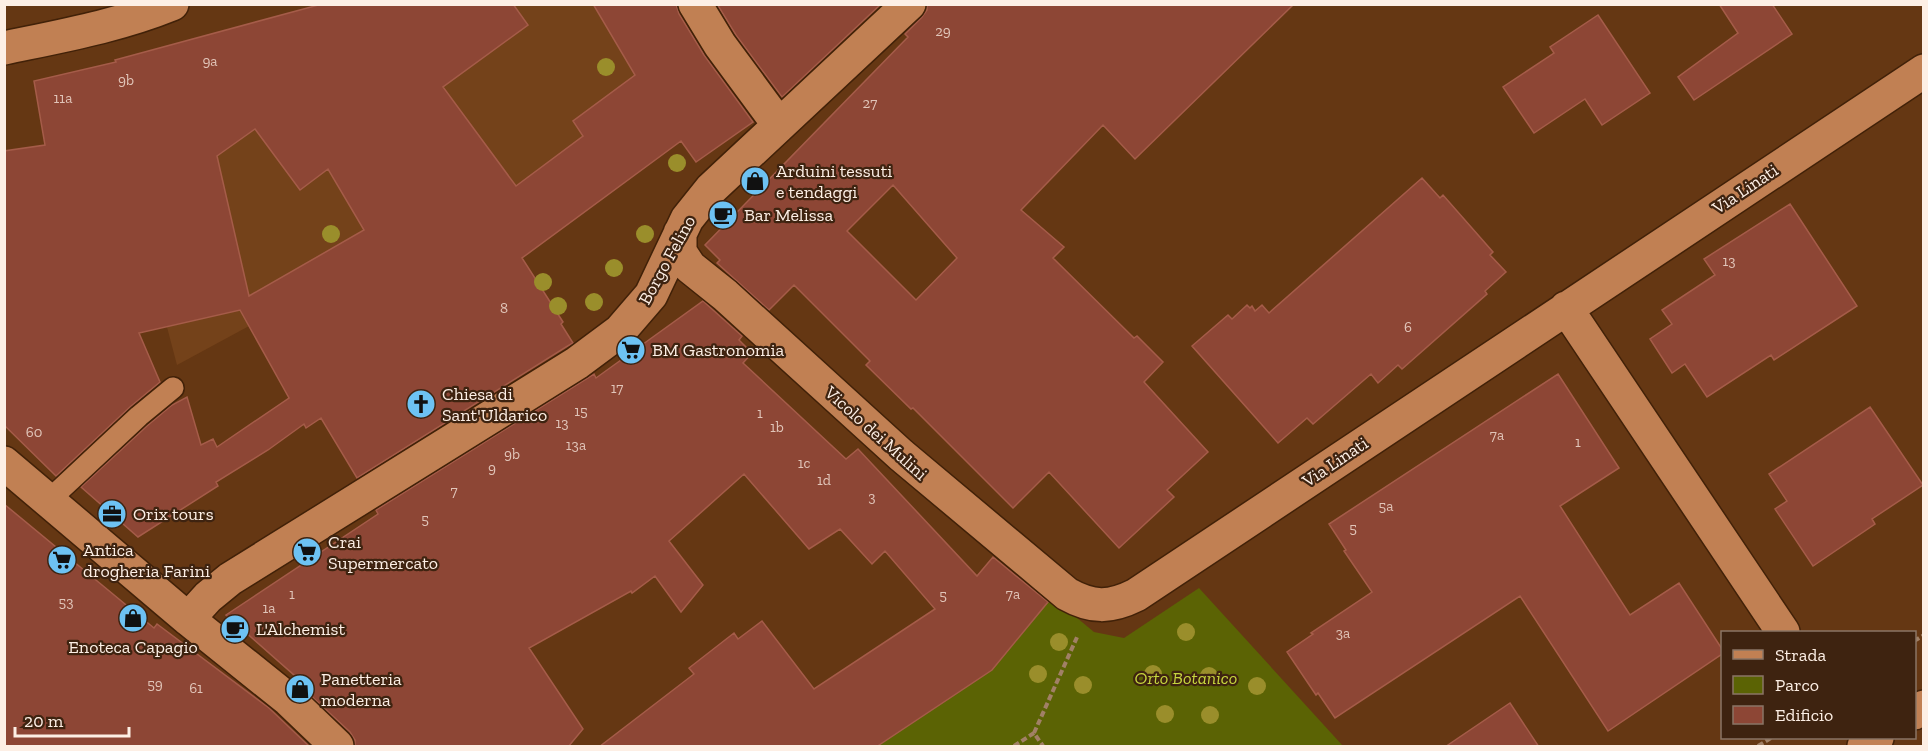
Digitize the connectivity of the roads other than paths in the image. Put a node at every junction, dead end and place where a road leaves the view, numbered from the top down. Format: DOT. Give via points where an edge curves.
graph roads {
  1 [pos="172,4"];
  2 [pos="694,4"];
  3 [pos="909,4"];
  4 [pos="4,48"];
  5 [pos="1923,71"];
  6 [pos="779,125"];
  7 [pos="680,233"];
  8 [pos="1566,308"];
  9 [pos="173,388"];
  10 [pos="8,474"];
  11 [pos="48,501"];
  12 [pos="1094,605"];
  13 [pos="188,619"];
  14 [pos="1782,631"];
  15 [pos="337,747"];
  1 -- 4 [label="street" via="102,27"];
  2 -- 6 [label="street"];
  3 -- 6 [label="street, Borgo Felino"];
  5 -- 8 [label="street, Via Linati"];
  6 -- 7 [label="street, Borgo Felino" via="711,189"];
  7 -- 12 [label="street, Vicolo dei Mulini" via="680,252 690,267 725,294 941,491 1053,584"];
  7 -- 13 [label="street, Borgo Felino" via="651,295 620,331 601,346 230,579"];
  8 -- 12 [label="street, Via Linati" via="1136,595 1112,604"];
  8 -- 14 [label="street"];
  9 -- 11 [label="lane"];
  10 -- 11 [label="street"];
  11 -- 13 [label="street"];
  13 -- 15 [label="street" via="289,700"];
}
